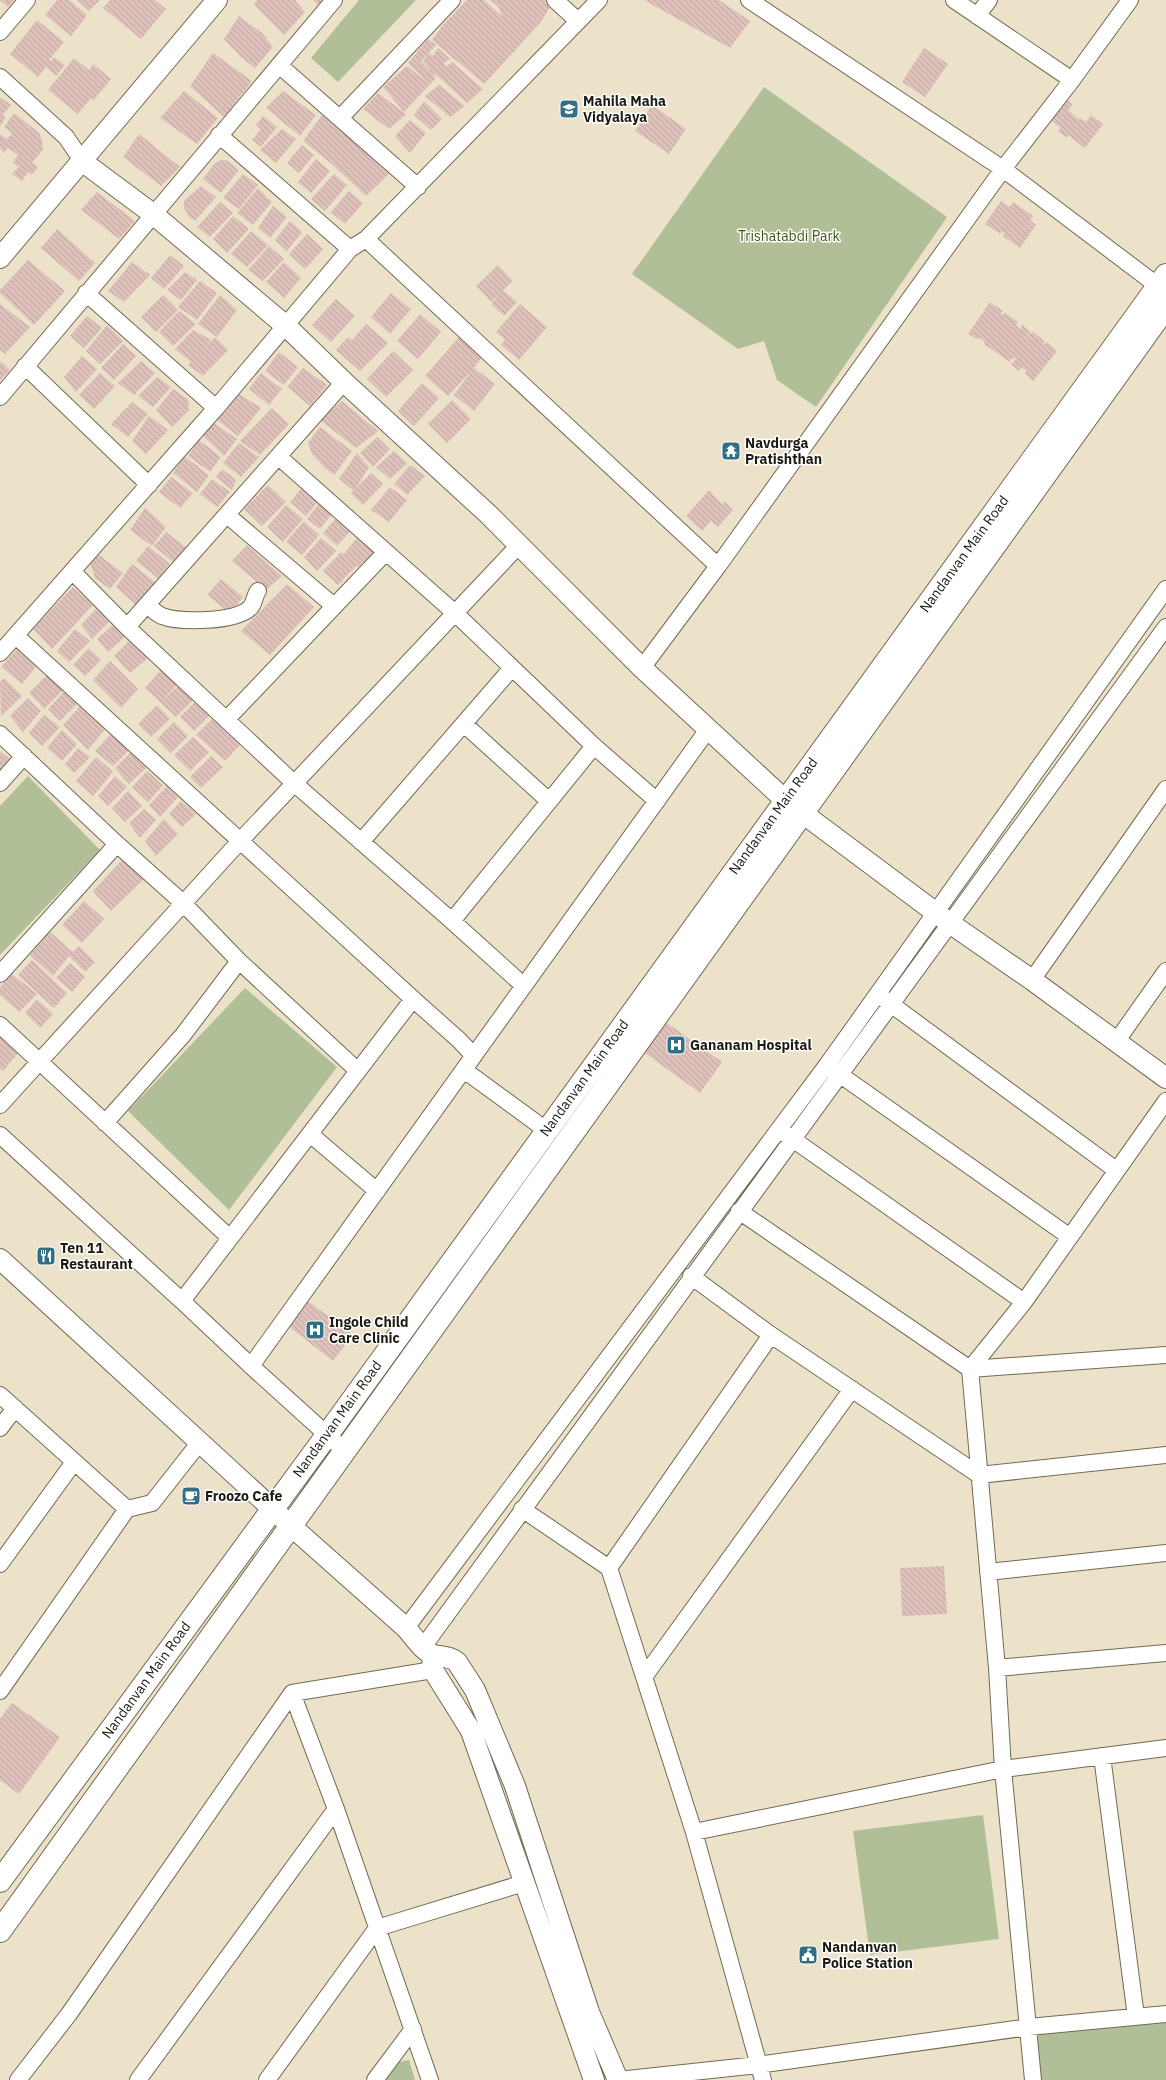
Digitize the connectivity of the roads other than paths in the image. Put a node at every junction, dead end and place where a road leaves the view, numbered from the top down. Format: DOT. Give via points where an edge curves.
graph roads {
  1 [pos="27,0"];
  2 [pos="217,0"];
  3 [pos="334,0"];
  4 [pos="452,0"];
  5 [pos="554,0"];
  6 [pos="599,0"];
  7 [pos="749,0"];
  8 [pos="954,0"];
  9 [pos="988,0"];
  10 [pos="1130,0"];
  11 [pos="977,16"];
  12 [pos="578,21"];
  13 [pos="0,32"];
  14 [pos="279,65"];
  15 [pos="0,77"];
  16 [pos="1072,80"];
  17 [pos="340,118"];
  18 [pos="219,135"];
  19 [pos="83,162"];
  20 [pos="1003,169"];
  21 [pos="418,187"];
  22 [pos="153,214"];
  23 [pos="366,239"];
  24 [pos="350,249"];
  25 [pos="0,258"];
  26 [pos="1163,284"];
  27 [pos="86,293"];
  28 [pos="1166,307"];
  29 [pos="286,326"];
  30 [pos="25,366"];
  31 [pos="344,382"];
  32 [pos="0,397"];
  33 [pos="216,408"];
  34 [pos="279,457"];
  35 [pos="149,485"];
  36 [pos="227,515"];
  37 [pos="520,545"];
  38 [pos="386,552"];
  39 [pos="718,566"];
  40 [pos="73,572"];
  41 [pos="258,591"];
  42 [pos="1165,593"];
  43 [pos="147,605"];
  44 [pos="334,606"];
  45 [pos="456,614"];
  46 [pos="1166,627"];
  47 [pos="127,628"];
  48 [pos="16,636"];
  49 [pos="0,653"];
  50 [pos="512,668"];
  51 [pos="642,668"];
  52 [pos="226,720"];
  53 [pos="464,724"];
  54 [pos="709,728"];
  55 [pos="0,734"];
  56 [pos="594,746"];
  57 [pos="24,756"];
  58 [pos="0,783"];
  59 [pos="295,784"];
  60 [pos="1166,789"];
  61 [pos="785,800"];
  62 [pos="549,801"];
  63 [pos="657,801"];
  64 [pos="803,813"];
  65 [pos="240,841"];
  66 [pos="361,842"];
  67 [pos="117,844"];
  68 [pos="184,903"];
  69 [pos="943,918"];
  70 [pos="452,921"];
  71 [pos="239,961"];
  72 [pos="1166,971"];
  73 [pos="0,974"];
  74 [pos="1032,980"];
  75 [pos="524,986"];
  76 [pos="877,994"];
  77 [pos="413,999"];
  78 [pos="892,1005"];
  79 [pos="0,1025"];
  80 [pos="1116,1042"];
  81 [pos="474,1056"];
  82 [pos="39,1062"];
  83 [pos="827,1065"];
  84 [pos="464,1070"];
  85 [pos="358,1071"];
  86 [pos="840,1075"];
  87 [pos="1166,1078"];
  88 [pos="1166,1101"];
  89 [pos="0,1105"];
  90 [pos="105,1123"];
  91 [pos="546,1130"];
  92 [pos="779,1130"];
  93 [pos="310,1134"];
  94 [pos="0,1135"];
  95 [pos="793,1139"];
  96 [pos="1116,1170"];
  97 [pos="377,1191"];
  98 [pos="739,1211"];
  99 [pos="1070,1237"];
  100 [pos="230,1238"];
  101 [pos="0,1259"];
  102 [pos="691,1276"];
  103 [pos="182,1301"];
  104 [pos="1024,1302"];
  105 [pos="771,1335"];
  106 [pos="1166,1354"];
  107 [pos="251,1366"];
  108 [pos="970,1369"];
  109 [pos="852,1389"];
  110 [pos="0,1395"];
  111 [pos="15,1408"];
  112 [pos="0,1428"];
  113 [pos="327,1435"];
  114 [pos="200,1442"];
  115 [pos="345,1450"];
  116 [pos="1166,1455"];
  117 [pos="74,1462"];
  118 [pos="978,1475"];
  119 [pos="272,1508"];
  120 [pos="127,1509"];
  121 [pos="522,1509"];
  122 [pos="291,1526"];
  123 [pos="1166,1553"];
  124 [pos="0,1564"];
  125 [pos="608,1568"];
  126 [pos="988,1572"];
  127 [pos="406,1628"];
  128 [pos="1166,1653"];
  129 [pos="429,1657"];
  130 [pos="997,1668"];
  131 [pos="644,1677"];
  132 [pos="0,1691"];
  133 [pos="292,1693"];
  134 [pos="1166,1748"];
  135 [pos="1102,1756"];
  136 [pos="1003,1769"];
  137 [pos="336,1809"];
  138 [pos="694,1832"];
  139 [pos="0,1881"];
  140 [pos="524,1883"];
  141 [pos="377,1928"];
  142 [pos="0,1931"];
  143 [pos="1166,2014"];
  144 [pos="1136,2017"];
  145 [pos="1029,2027"];
  146 [pos="412,2029"];
  147 [pos="760,2073"];
  148 [pos="18,2080"];
  149 [pos="138,2080"];
  150 [pos="267,2080"];
  151 [pos="376,2080"];
  152 [pos="430,2080"];
  153 [pos="594,2080"];
  154 [pos="618,2080"];
  155 [pos="1033,2080"];
  1 -- 13 [label="street"];
  2 -- 19 [label="street"];
  3 -- 14 [label="street"];
  4 -- 17 [label="street"];
  5 -- 12 [label="street"];
  6 -- 12 [label="street"];
  7 -- 20 [label="street"];
  8 -- 11 [label="street"];
  9 -- 11 [label="street"];
  10 -- 16 [label="street"];
  11 -- 16 [label="street"];
  12 -- 21 [label="street"];
  14 -- 17 [label="street"];
  14 -- 18 [label="street"];
  15 -- 19 [label="street" via="66,137"];
  16 -- 20 [label="street"];
  17 -- 21 [label="street"];
  18 -- 22 [label="street"];
  18 -- 24 [label="street"];
  19 -- 22 [label="street"];
  19 -- 25 [label="street"];
  20 -- 26 [label="street"];
  20 -- 39 [label="street"];
  21 -- 23 [label="street"];
  22 -- 27 [label="street"];
  22 -- 29 [label="street"];
  23 -- 24 [label="street"];
  23 -- 39 [label="street"];
  24 -- 29 [label="street"];
  26 -- 61 [label="main road, Nandanvan Main Road"];
  27 -- 30 [label="street"];
  27 -- 33 [label="street"];
  28 -- 64 [label="main road"];
  29 -- 31 [label="street"];
  29 -- 33 [label="street"];
  30 -- 32 [label="street"];
  30 -- 35 [label="street"];
  31 -- 34 [label="street"];
  31 -- 37 [label="street"];
  33 -- 35 [label="street"];
  34 -- 36 [label="street"];
  34 -- 38 [label="street"];
  35 -- 40 [label="street"];
  36 -- 43 [label="street"];
  36 -- 44 [label="street"];
  37 -- 45 [label="street"];
  37 -- 51 [label="street"];
  38 -- 44 [label="street"];
  38 -- 45 [label="street"];
  39 -- 51 [label="street"];
  40 -- 47 [label="street"];
  40 -- 48 [label="street"];
  41 -- 43 [label="street" via="250,608 218,620 169,618"];
  42 -- 69 [label="street"];
  43 -- 47 [label="street"];
  44 -- 52 [label="street"];
  45 -- 50 [label="street"];
  45 -- 59 [label="street"];
  46 -- 69 [label="street"];
  47 -- 52 [label="street"];
  48 -- 49 [label="street"];
  48 -- 65 [label="street"];
  50 -- 53 [label="street"];
  50 -- 56 [label="street"];
  51 -- 54 [label="street"];
  52 -- 59 [label="street"];
  53 -- 62 [label="street"];
  53 -- 66 [label="street"];
  54 -- 61 [label="street"];
  54 -- 63 [label="street"];
  55 -- 57 [label="street"];
  56 -- 62 [label="street"];
  56 -- 63 [label="street"];
  57 -- 58 [label="street"];
  57 -- 67 [label="street"];
  59 -- 65 [label="street"];
  59 -- 66 [label="street"];
  60 -- 74 [label="street"];
  61 -- 64 [label="street"];
  61 -- 91 [label="main road, Nandanvan Main Road"];
  62 -- 70 [label="street"];
  63 -- 75 [label="street"];
  64 -- 69 [label="street"];
  64 -- 115 [label="main road"];
  65 -- 68 [label="street"];
  65 -- 77 [label="street"];
  66 -- 70 [label="street"];
  67 -- 68 [label="street"];
  67 -- 73 [label="street"];
  68 -- 71 [label="street"];
  68 -- 82 [label="street"];
  69 -- 74 [label="street"];
  69 -- 76 [label="street"];
  69 -- 78 [label="street"];
  70 -- 75 [label="street"];
  71 -- 85 [label="street"];
  71 -- 90 [label="street" via="183,1035"];
  72 -- 80 [label="street"];
  74 -- 80 [label="street"];
  75 -- 81 [label="street"];
  76 -- 78 [label="street"];
  76 -- 83 [label="street"];
  77 -- 81 [label="street"];
  77 -- 85 [label="street"];
  78 -- 86 [label="street"];
  78 -- 96 [label="street"];
  79 -- 82 [label="street"];
  80 -- 87 [label="street"];
  81 -- 84 [label="street"];
  82 -- 89 [label="street"];
  82 -- 90 [label="street"];
  83 -- 86 [label="street"];
  83 -- 92 [label="street"];
  84 -- 91 [label="street"];
  84 -- 97 [label="street"];
  85 -- 93 [label="street"];
  86 -- 95 [label="street"];
  86 -- 99 [label="street"];
  88 -- 96 [label="street"];
  90 -- 100 [label="street"];
  91 -- 113 [label="main road, Nandanvan Main Road"];
  92 -- 95 [label="street"];
  92 -- 127 [label="street"];
  93 -- 97 [label="street"];
  93 -- 100 [label="street"];
  94 -- 103 [label="street"];
  95 -- 98 [label="street"];
  95 -- 104 [label="street"];
  96 -- 99 [label="street"];
  97 -- 107 [label="street"];
  98 -- 102 [label="street"];
  98 -- 108 [label="street"];
  99 -- 104 [label="street"];
  100 -- 103 [label="street"];
  101 -- 114 [label="street"];
  102 -- 105 [label="street"];
  102 -- 121 [label="street"];
  103 -- 107 [label="street"];
  104 -- 108 [label="street"];
  105 -- 109 [label="street"];
  105 -- 125 [label="street"];
  106 -- 108 [label="street"];
  107 -- 113 [label="street"];
  108 -- 118 [label="street"];
  109 -- 118 [label="street"];
  109 -- 131 [label="street"];
  110 -- 111 [label="street"];
  111 -- 112 [label="street"];
  111 -- 117 [label="street"];
  113 -- 115 [label="street"];
  113 -- 119 [label="main road, Nandanvan Main Road"];
  114 -- 119 [label="street"];
  114 -- 120 [label="street" via="152,1503"];
  115 -- 122 [label="main road"];
  116 -- 118 [label="street"];
  117 -- 120 [label="street"];
  117 -- 124 [label="street"];
  118 -- 126 [label="street"];
  119 -- 122 [label="street"];
  119 -- 139 [label="main road, Nandanvan Main Road"];
  120 -- 132 [label="street"];
  121 -- 125 [label="street"];
  121 -- 129 [label="street"];
  122 -- 127 [label="street"];
  122 -- 142 [label="main road"];
  123 -- 126 [label="street"];
  125 -- 131 [label="street"];
  126 -- 130 [label="street"];
  127 -- 129 [label="street"];
  128 -- 130 [label="street"];
  129 -- 133 [label="street"];
  129 -- 140 [label="street" via="471,1730"];
  129 -- 154 [label="street" via="453,1658 476,1690 515,1786 589,2012"];
  130 -- 136 [label="street"];
  131 -- 138 [label="street"];
  133 -- 137 [label="street"];
  133 -- 148 [label="street" via="74,2008"];
  134 -- 135 [label="street"];
  135 -- 136 [label="street"];
  135 -- 144 [label="street"];
  136 -- 138 [label="street"];
  136 -- 145 [label="street"];
  137 -- 141 [label="street"];
  137 -- 149 [label="street"];
  138 -- 147 [label="street"];
  140 -- 141 [label="street"];
  140 -- 153 [label="street"];
  141 -- 146 [label="street"];
  141 -- 150 [label="street"];
  143 -- 144 [label="street"];
  144 -- 145 [label="street"];
  145 -- 147 [label="street"];
  145 -- 155 [label="street"];
  146 -- 151 [label="street"];
  146 -- 152 [label="street"];
  147 -- 154 [label="street"];
}
